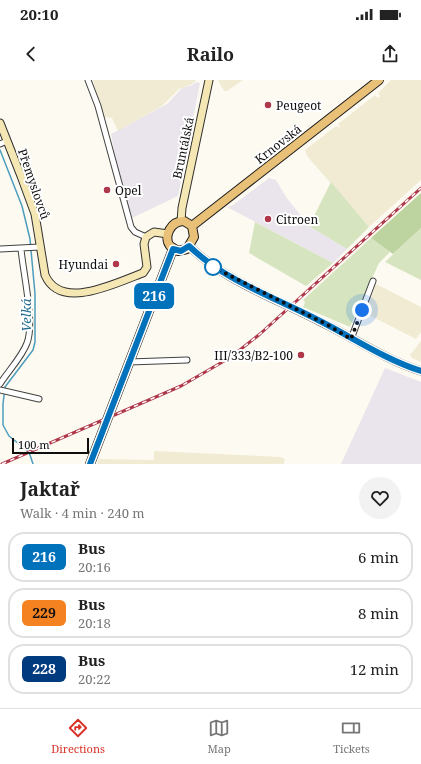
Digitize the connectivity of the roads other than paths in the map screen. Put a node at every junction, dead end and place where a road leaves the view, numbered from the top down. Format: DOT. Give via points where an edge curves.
graph roads {
  1 [pos="88,80"];
  2 [pos="209,80"];
  3 [pos="379,80"];
  4 [pos="0,123"];
  5 [pos="3,143"];
  6 [pos="181,221"];
  7 [pos="192,226"];
  8 [pos="168,234"];
  9 [pos="146,237"];
  10 [pos="38,247"];
  11 [pos="0,249"];
  12 [pos="23,249"];
  13 [pos="173,249"];
  14 [pos="192,249"];
  15 [pos="373,281"];
  16 [pos="351,339"];
  17 [pos="187,360"];
  18 [pos="129,362"];
  19 [pos="421,371"];
  20 [pos="0,384"];
  21 [pos="2,390"];
  22 [pos="38,398"];
  23 [pos="90,464"];
  1 -- 9 [label="street" via="98,106 132,227 135,232"];
  2 -- 6 [label="street, Bruntálská"];
  3 -- 7 [label="main road, Krnovská"];
  4 -- 5 [label="street, Přemyslovců"];
  5 -- 10 [label="street, Přemyslovců" via="35,214"];
  6 -- 7 [label="main road"];
  6 -- 8 [label="main road" via="173,225"];
  7 -- 14 [label="main road"];
  8 -- 9 [label="street" via="154,232"];
  8 -- 13 [label="main road" via="168,242"];
  9 -- 10 [label="street, Přemyslovců" via="144,244 148,265 144,272 75,294 62,291 49,282"];
  10 -- 12 [label="street"];
  11 -- 12 [label="street"];
  12 -- 20 [label="street" via="29,334 27,344"];
  13 -- 14 [label="main road"];
  13 -- 18 [label="main road"];
  14 -- 16 [label="street" via="222,272"];
  15 -- 16 [label="street"];
  16 -- 19 [label="street" via="401,365"];
  17 -- 18 [label="street"];
  18 -- 23 [label="main road"];
  21 -- 22 [label="street"];
}
